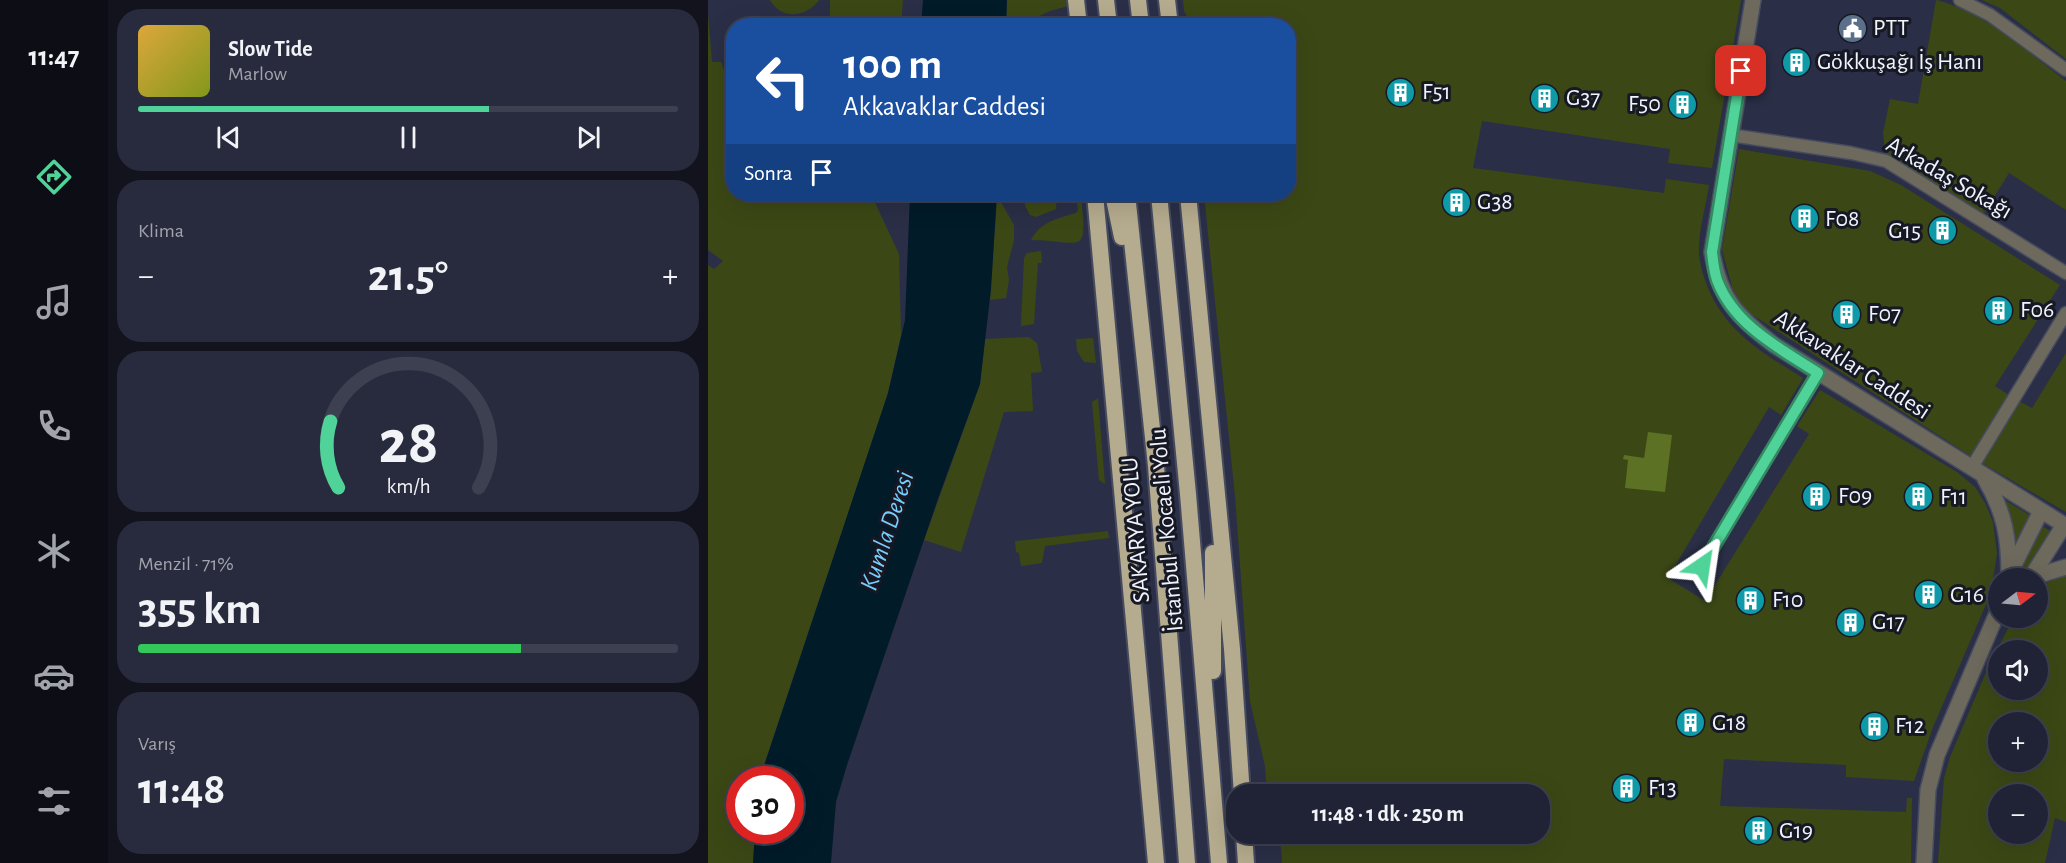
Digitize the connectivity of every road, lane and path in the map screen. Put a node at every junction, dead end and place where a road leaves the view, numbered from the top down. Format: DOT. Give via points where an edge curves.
graph roads {
  1 [pos="1076,0"];
  2 [pos="1106,0"];
  3 [pos="1138,0"];
  4 [pos="1167,0"];
  5 [pos="1753,0"];
  6 [pos="1960,0"];
  7 [pos="1078,18"];
  8 [pos="1108,18"];
  9 [pos="1140,18"];
  10 [pos="1169,18"];
  11 [pos="2066,70"];
  12 [pos="1730,135"];
  13 [pos="1096,201"];
  14 [pos="1115,201"];
  15 [pos="1128,201"];
  16 [pos="1160,201"];
  17 [pos="1189,201"];
  18 [pos="2066,273"];
  19 [pos="1140,318"];
  20 [pos="2063,318"];
  21 [pos="1818,373"];
  22 [pos="1213,452"];
  23 [pos="1978,472"];
  24 [pos="2041,511"];
  25 [pos="2065,525"];
  26 [pos="1702,566"];
  27 [pos="2066,567"];
  28 [pos="2008,568"];
  29 [pos="2013,568"];
  30 [pos="2037,568"];
  31 [pos="2048,572"];
  32 [pos="1991,628"];
  33 [pos="1241,784"];
  34 [pos="1213,786"];
  35 [pos="1245,844"];
  36 [pos="1156,863"];
  37 [pos="1188,863"];
  38 [pos="1219,863"];
  39 [pos="1246,863"];
  40 [pos="1924,863"];
  1 -- 7 [label="highway"];
  2 -- 8 [label="highway"];
  3 -- 9 [label="highway"];
  4 -- 10 [label="highway"];
  5 -- 12 [label="street, Akkavaklar Caddesi"];
  6 -- 11 [label="street" via="1990,15"];
  12 -- 18 [label="street, Arkadaş Sokağı" via="1886,161"];
  12 -- 21 [label="street, Akkavaklar Caddesi" via="1712,252 1716,277 1732,307 1749,326"];
  13 -- 36 [label="highway"];
  14 -- 19 [label="highway"];
  15 -- 19 [label="highway, SAKARYA YOLU"];
  16 -- 34 [label="highway, İstanbul - Kocaeli Yolu"];
  17 -- 22 [label="highway"];
  19 -- 37 [label="highway, SAKARYA YOLU"];
  20 -- 23 [label="street"];
  21 -- 23 [label="street, Akkavaklar Caddesi"];
  21 -- 26 [label="street"];
  22 -- 33 [label="highway"];
  22 -- 34 [label="highway"];
  23 -- 24 [label="street, Akkavaklar Caddesi"];
  23 -- 28 [label="street" via="1996,498 2007,534"];
  24 -- 25 [label="street, Akkavaklar Caddesi"];
  24 -- 29 [label="street"];
  25 -- 30 [label="street"];
  27 -- 31 [label="street"];
  32 -- 40 [label="street" via="1937,755 1928,790"];
  34 -- 38 [label="highway, İstanbul - Kocaeli Yolu"];
  35 -- 39 [label="highway"];
}
